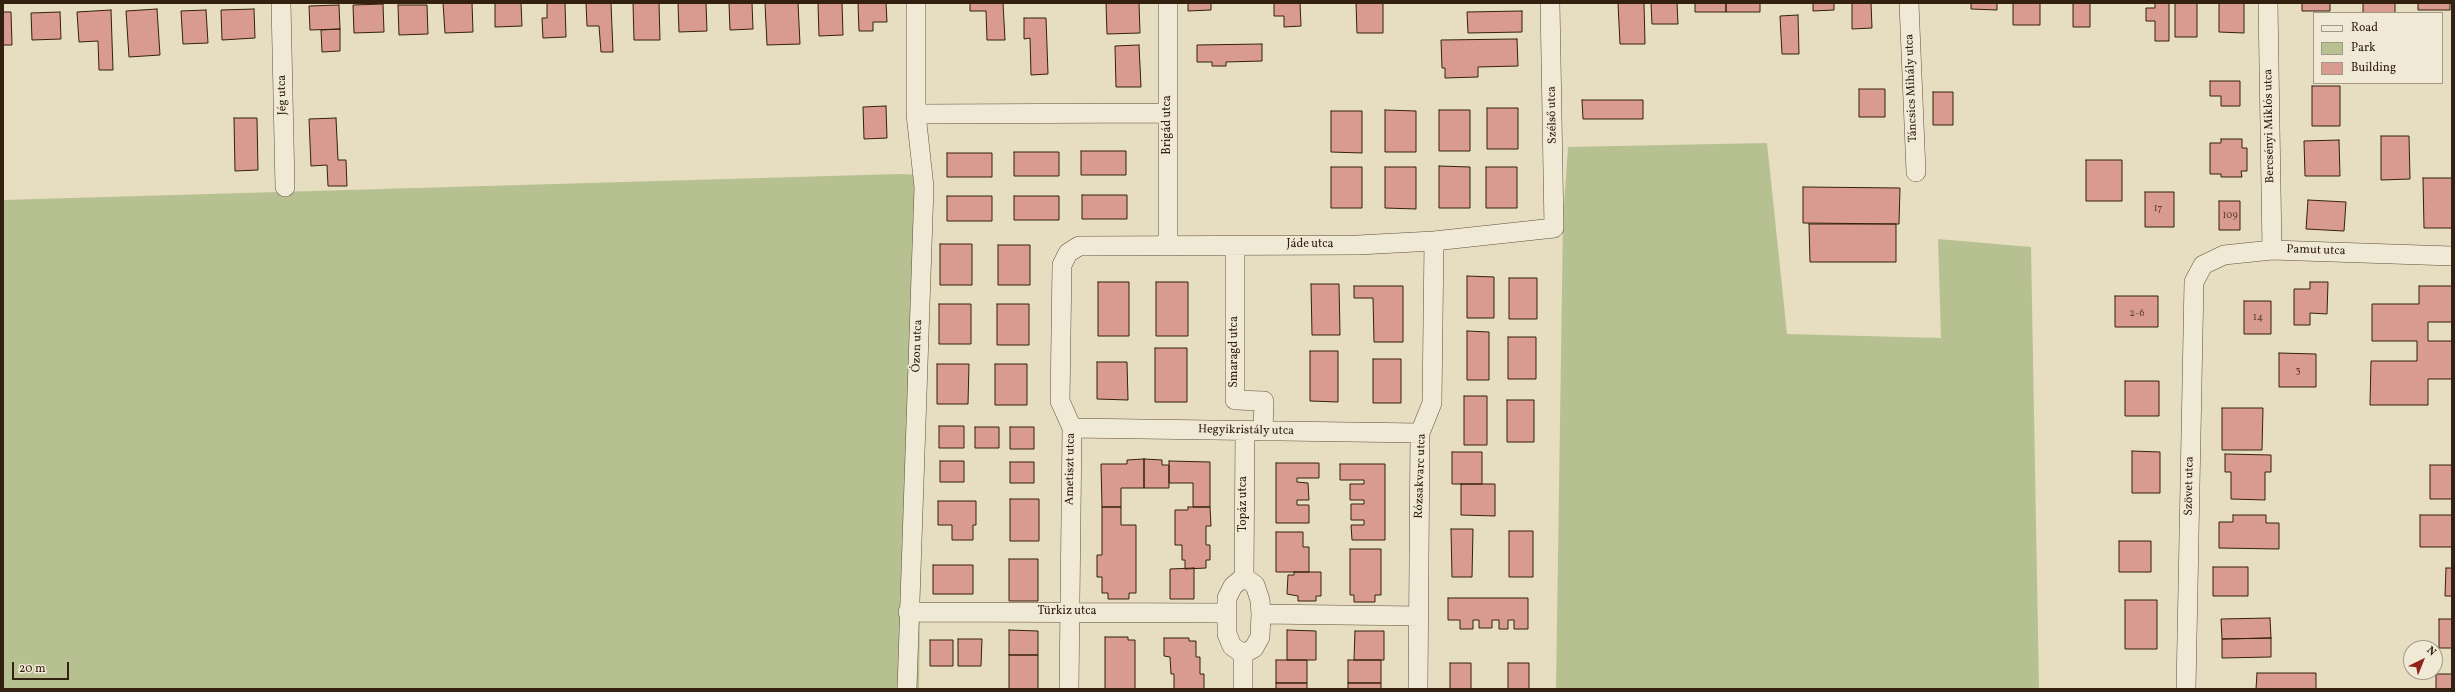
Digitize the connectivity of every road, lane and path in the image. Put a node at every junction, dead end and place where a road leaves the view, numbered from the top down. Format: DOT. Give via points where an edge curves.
graph roads {
  1 [pos="281,3"];
  2 [pos="916,3"];
  3 [pos="1168,3"];
  4 [pos="1550,3"];
  5 [pos="1909,3"];
  6 [pos="2268,3"];
  7 [pos="1168,113"];
  8 [pos="916,114"];
  9 [pos="1916,172"];
  10 [pos="285,187"];
  11 [pos="1554,228"];
  12 [pos="1434,241"];
  13 [pos="1235,245"];
  14 [pos="1168,246"];
  15 [pos="2272,250"];
  16 [pos="1068,253"];
  17 [pos="2452,256"];
  18 [pos="2194,282"];
  19 [pos="1072,428"];
  20 [pos="1254,431"];
  21 [pos="1420,433"];
  22 [pos="1244,577"];
  23 [pos="908,612"];
  24 [pos="1069,612"];
  25 [pos="1227,614"];
  26 [pos="1260,614"];
  27 [pos="1419,616"];
  28 [pos="1243,654"];
  29 [pos="907,689"];
  30 [pos="1069,689"];
  31 [pos="1243,689"];
  32 [pos="1418,689"];
  33 [pos="2186,689"];
  1 -- 10 [label="street, Jég utca"];
  2 -- 8 [label="street, Ózon utca"];
  3 -- 7 [label="street, Brigád utca"];
  4 -- 11 [label="street, Szélső utca"];
  5 -- 9 [label="street, Táncsics Mihály utca"];
  6 -- 15 [label="street, Bercsényi Miklós utca"];
  7 -- 8 [label="street"];
  7 -- 14 [label="street, Brigád utca"];
  8 -- 23 [label="street, Ózon utca" via="924,187"];
  11 -- 12 [label="street, Jáde utca"];
  12 -- 13 [label="street, Jáde utca" via="1358,245"];
  12 -- 21 [label="street, Rózsakvarc utca" via="1432,403"];
  13 -- 14 [label="street, Jáde utca"];
  13 -- 20 [label="street, Smaragd utca" via="1235,400 1264,401"];
  14 -- 16 [label="street, Jáde utca" via="1079,246"];
  15 -- 17 [label="street, Pamut utca"];
  15 -- 18 [label="street, Pamut utca" via="2224,255 2203,265"];
  16 -- 19 [label="street, Ametiszt utca" via="1062,265 1060,402"];
  18 -- 33 [label="street, Szövet utca"];
  19 -- 20 [label="street, Hegyikristály utca"];
  19 -- 24 [label="street, Ametiszt utca"];
  20 -- 21 [label="street, Hegyikristály utca"];
  20 -- 22 [label="street, Topáz utca"];
  21 -- 27 [label="street, Rózsakvarc utca"];
  22 -- 25 [label="street" via="1233,586 1227,598"];
  22 -- 26 [label="street" via="1255,585 1260,600"];
  23 -- 24 [label="street, Türkiz utca"];
  23 -- 29 [label="street, Ózon utca"];
  24 -- 25 [label="street, Türkiz utca"];
  24 -- 30 [label="street, Ametiszt utca"];
  25 -- 28 [label="street" via="1227,634 1232,646"];
  26 -- 27 [label="street"];
  26 -- 28 [label="street" via="1260,637 1254,648"];
  27 -- 32 [label="street, Rózsakvarc utca"];
  28 -- 31 [label="street"];
}
